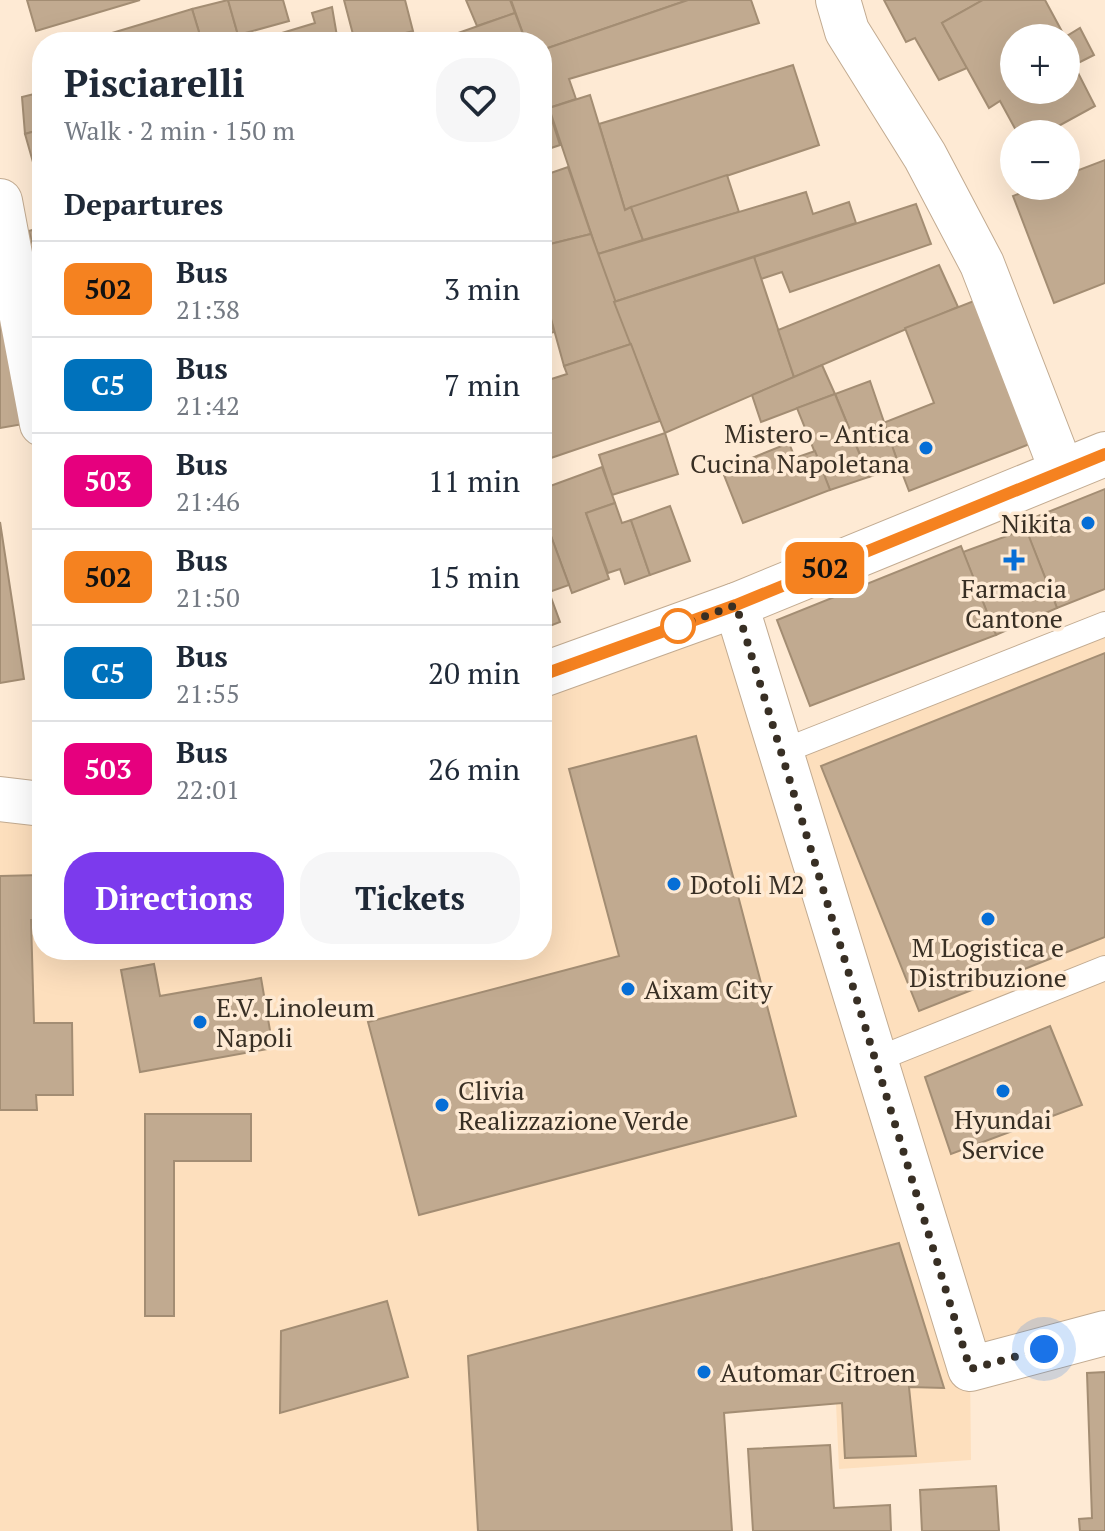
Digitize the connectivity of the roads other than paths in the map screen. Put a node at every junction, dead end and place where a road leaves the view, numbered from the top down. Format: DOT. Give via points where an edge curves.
graph roads {
  1 [pos="838,0"];
  2 [pos="0,201"];
  3 [pos="32,371"];
  4 [pos="1105,454"];
  5 [pos="1062,471"];
  6 [pos="736,605"];
  7 [pos="1105,624"];
  8 [pos="552,671"];
  9 [pos="781,752"];
  10 [pos="0,799"];
  11 [pos="32,803"];
  12 [pos="1105,968"];
  13 [pos="875,1060"];
  14 [pos="1105,1333"];
  1 -- 5 [label="street" via="847,31 925,156 982,264"];
  2 -- 3 [label="street"];
  4 -- 5 [label="street"];
  5 -- 6 [label="street"];
  6 -- 8 [label="street"];
  6 -- 9 [label="street"];
  7 -- 9 [label="lane"];
  9 -- 13 [label="street"];
  10 -- 11 [label="street"];
  12 -- 13 [label="lane"];
  13 -- 14 [label="street" via="970,1369"];
}
